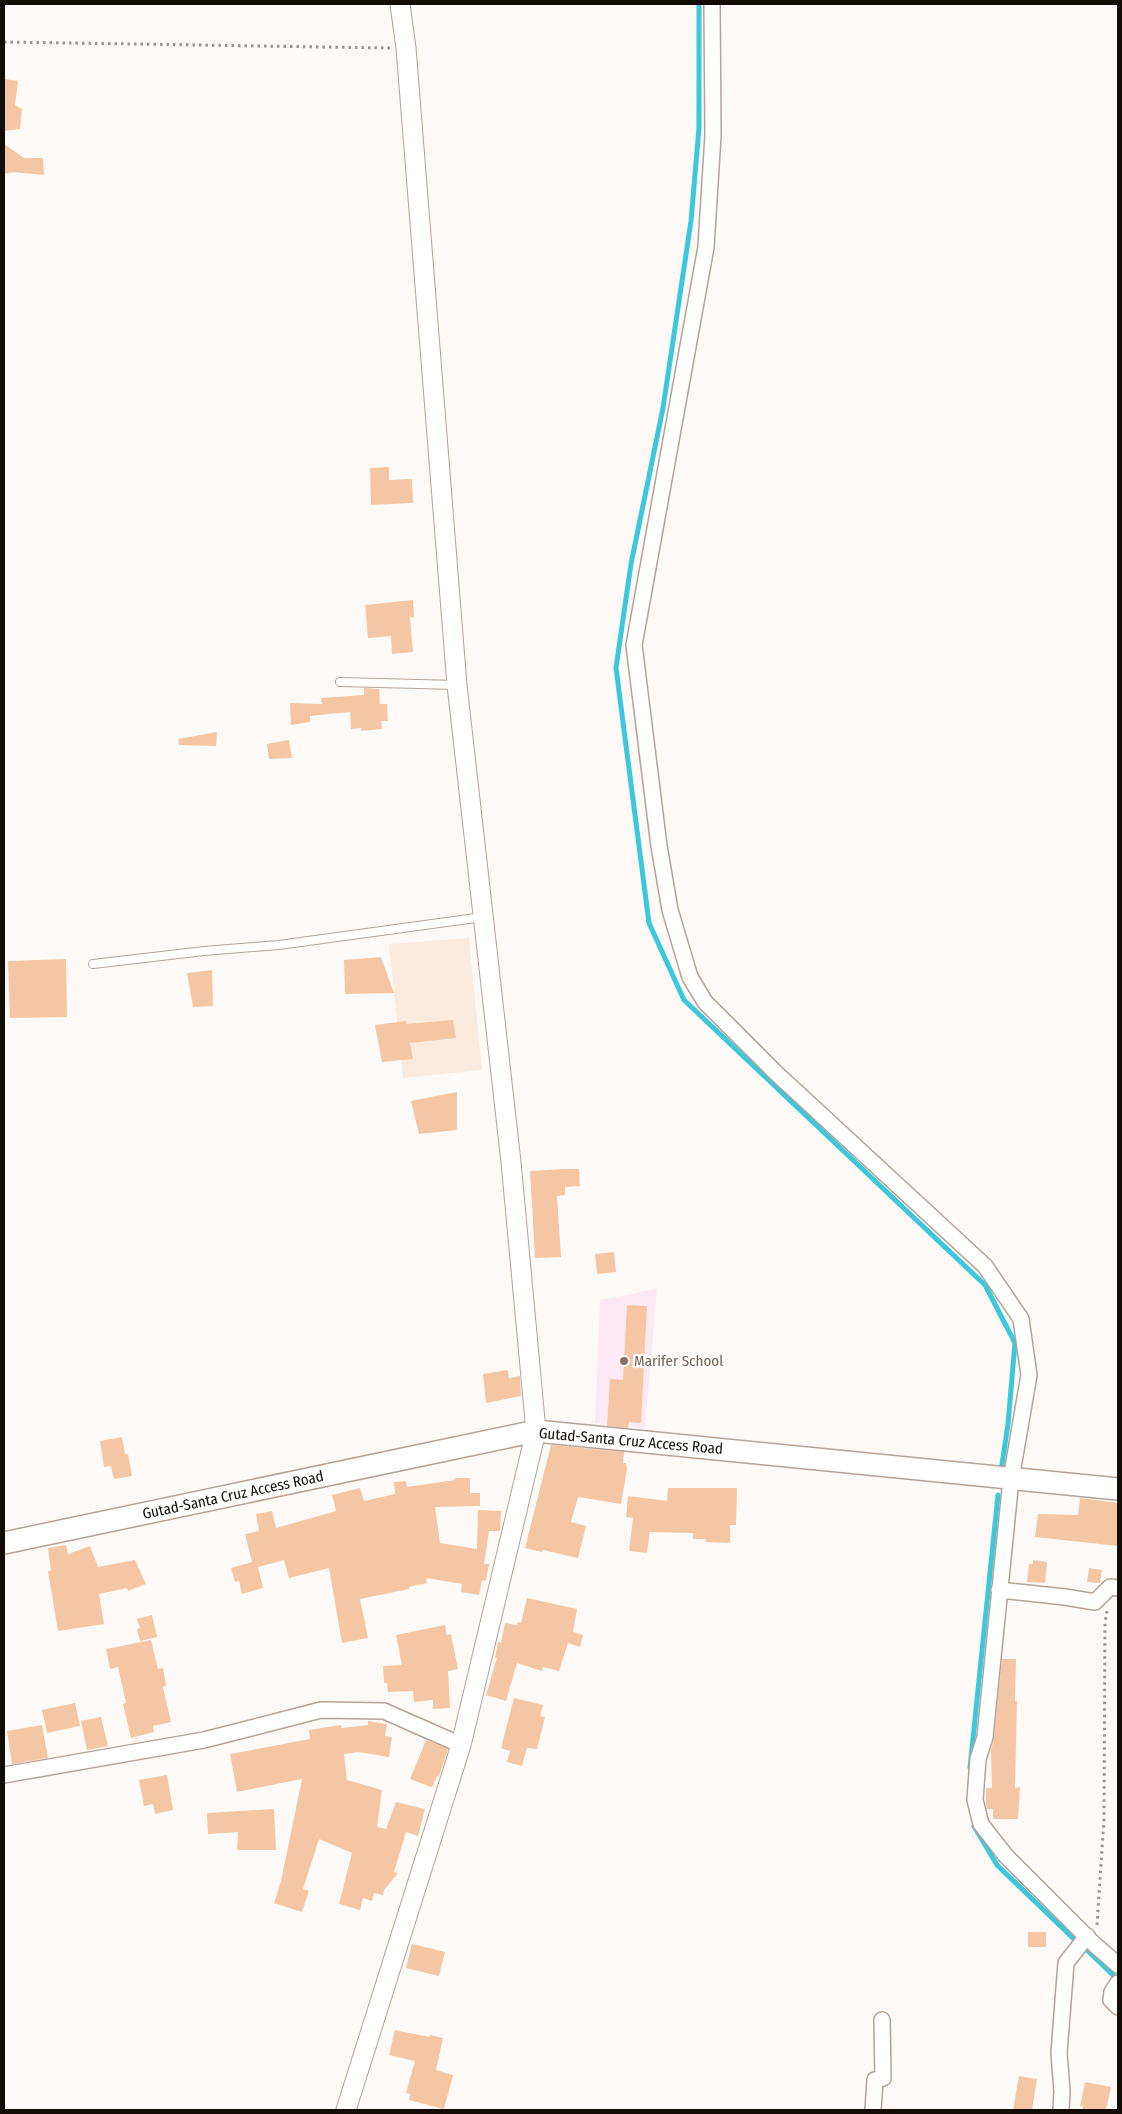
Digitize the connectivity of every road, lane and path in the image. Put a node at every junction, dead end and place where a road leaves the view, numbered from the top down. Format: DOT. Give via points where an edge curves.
graph roads {
  1 [pos="400,4"];
  2 [pos="712,4"];
  3 [pos="4,42"];
  4 [pos="406,48"];
  5 [pos="340,682"];
  6 [pos="457,686"];
  7 [pos="484,917"];
  8 [pos="93,964"];
  9 [pos="536,1431"];
  10 [pos="1010,1479"];
  11 [pos="1118,1489"];
  12 [pos="4,1543"];
  13 [pos="1114,1588"];
  14 [pos="999,1590"];
  15 [pos="461,1746"];
  16 [pos="4,1775"];
  17 [pos="1091,1941"];
  18 [pos="1118,1965"];
  19 [pos="1118,1983"];
  20 [pos="1118,2007"];
  21 [pos="882,2020"];
  22 [pos="346,2110"];
  23 [pos="873,2110"];
  24 [pos="1061,2110"];
  1 -- 4 [label="street"];
  2 -- 10 [label="street" via="713,135 706,247 634,645 650,790 670,910 690,977 705,1002 775,1072 985,1266 1021,1318 1029,1375"];
  3 -- 4 [label="path"];
  4 -- 6 [label="street"];
  5 -- 6 [label="lane"];
  6 -- 7 [label="street"];
  7 -- 8 [label="lane" via="279,945"];
  7 -- 9 [label="street"];
  9 -- 10 [label="main road, Gutad-Santa Cruz Access Road"];
  9 -- 12 [label="main road, Gutad-Santa Cruz Access Road"];
  9 -- 15 [label="street"];
  10 -- 11 [label="main road, Gutad-Santa Cruz Access Road"];
  10 -- 14 [label="street"];
  13 -- 14 [label="street" via="1095,1602"];
  13 -- 17 [label="path" via="1105,1622 1104,1819"];
  14 -- 17 [label="street" via="985,1737 978,1759 975,1800 981,1824 1006,1856"];
  15 -- 16 [label="street" via="384,1711 321,1710 204,1740"];
  15 -- 22 [label="street"];
  17 -- 18 [label="street"];
  17 -- 24 [label="street" via="1066,1963 1059,2053"];
  19 -- 20 [label="street" via="1111,2000"];
  21 -- 23 [label="street" via="883,2078 875,2080"];
}
